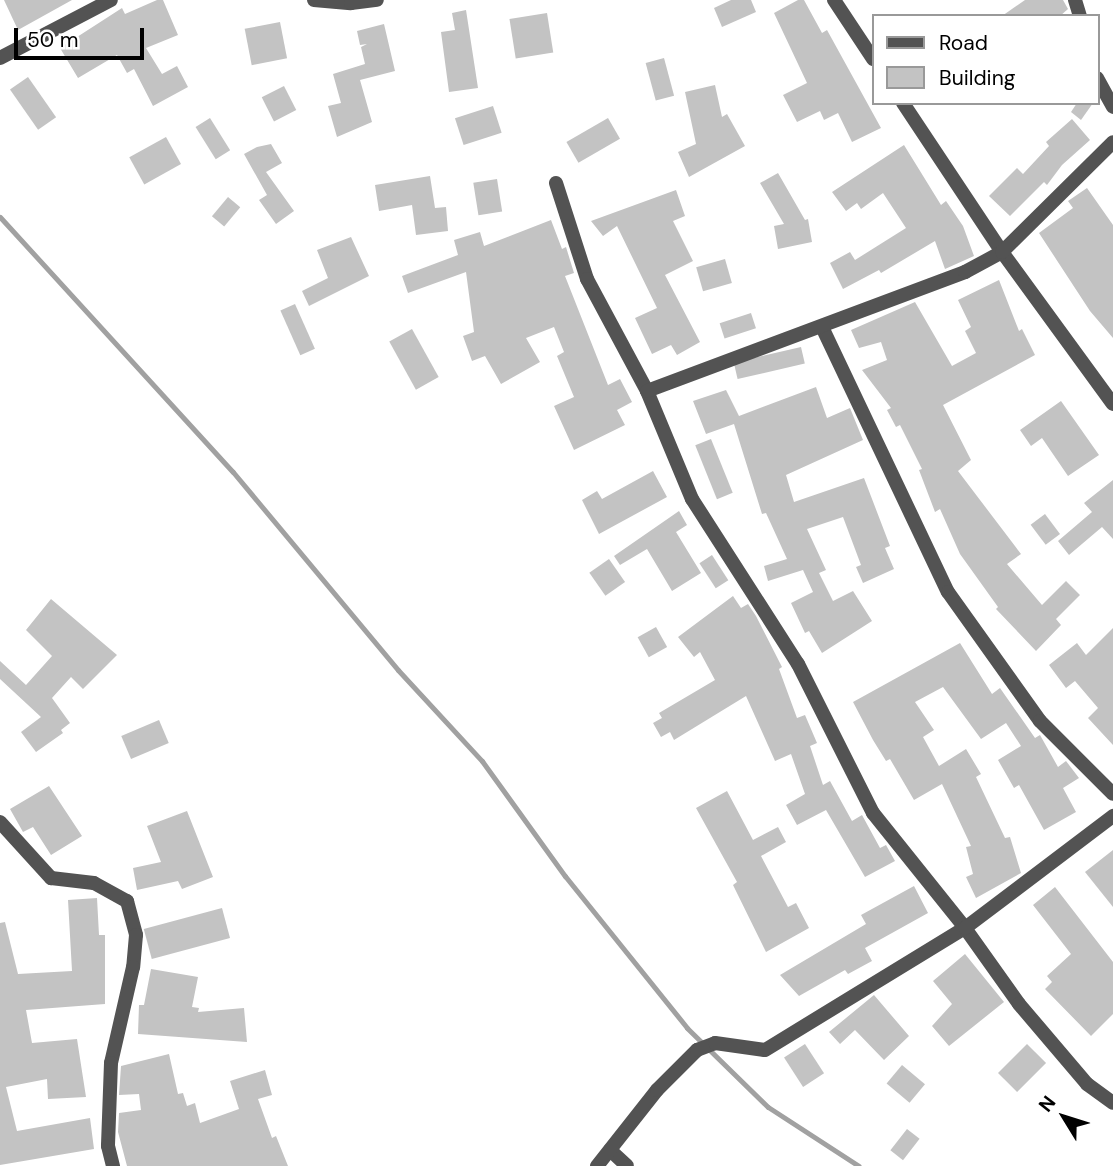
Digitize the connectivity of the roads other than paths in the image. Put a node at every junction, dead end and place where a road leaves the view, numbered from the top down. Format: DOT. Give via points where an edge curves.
graph roads {
  1 [pos="111,0"];
  2 [pos="314,0"];
  3 [pos="377,0"];
  4 [pos="834,0"];
  5 [pos="872,57"];
  6 [pos="0,58"];
  7 [pos="1099,82"];
  8 [pos="904,105"];
  9 [pos="1113,107"];
  10 [pos="1113,142"];
  11 [pos="556,183"];
  12 [pos="1002,252"];
  13 [pos="822,327"];
  14 [pos="647,391"];
  15 [pos="1113,404"];
  16 [pos="1113,794"];
  17 [pos="1113,816"];
  18 [pos="0,822"];
  19 [pos="965,928"];
  20 [pos="1113,1104"];
  21 [pos="610,1150"];
  22 [pos="113,1166"];
  23 [pos="597,1166"];
  24 [pos="627,1166"];
  1 -- 6 [label="street"];
  2 -- 3 [label="street"];
  4 -- 5 [label="street"];
  7 -- 9 [label="street"];
  8 -- 12 [label="street"];
  10 -- 12 [label="street"];
  11 -- 14 [label="street" via="587,279"];
  12 -- 13 [label="street" via="964,272"];
  12 -- 15 [label="street"];
  13 -- 14 [label="street"];
  13 -- 16 [label="street" via="948,592 1040,721"];
  14 -- 19 [label="street" via="692,499 798,664 873,813"];
  17 -- 19 [label="street"];
  18 -- 22 [label="street" via="51,878 94,883 128,901 136,935 111,1063 108,1146"];
  19 -- 20 [label="street" via="1019,1004 1087,1084"];
  19 -- 21 [label="street" via="765,1050 715,1043 697,1050 657,1090"];
  21 -- 23 [label="street"];
  21 -- 24 [label="street"];
}
